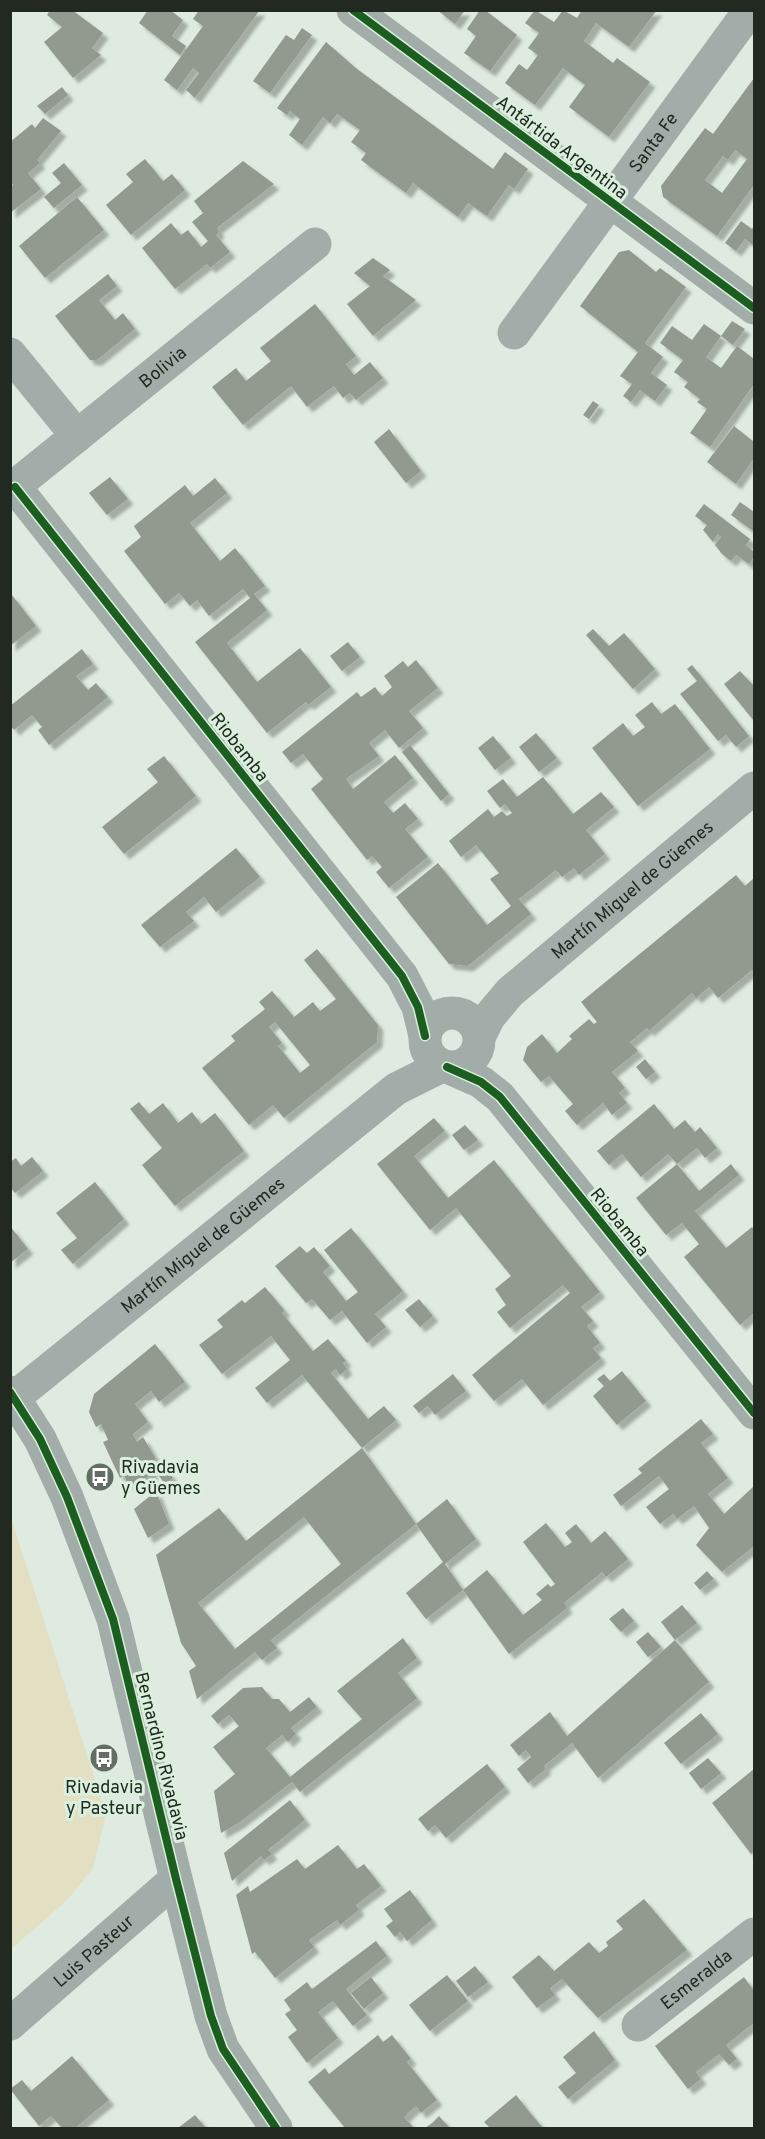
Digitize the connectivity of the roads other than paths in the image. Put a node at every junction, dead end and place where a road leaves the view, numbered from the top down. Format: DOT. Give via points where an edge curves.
graph roads {
  1 [pos="352,10"];
  2 [pos="750,10"];
  3 [pos="610,202"];
  4 [pos="315,244"];
  5 [pos="754,308"];
  6 [pos="514,333"];
  7 [pos="10,354"];
  8 [pos="77,436"];
  9 [pos="13,488"];
  10 [pos="754,788"];
  11 [pos="402,976"];
  12 [pos="468,1027"];
  13 [pos="435,1054"];
  14 [pos="500,1097"];
  15 [pos="12,1397"];
  16 [pos="754,1413"];
  17 [pos="176,1879"];
  18 [pos="754,1934"];
  19 [pos="10,2024"];
  20 [pos="638,2025"];
  21 [pos="276,2128"];
  1 -- 3 [label="street, Antártida Argentina"];
  2 -- 3 [label="street, Santa Fe"];
  3 -- 5 [label="street, Antártida Argentina"];
  3 -- 6 [label="street, Santa Fe"];
  4 -- 8 [label="street, Bolivia"];
  7 -- 8 [label="street"];
  8 -- 9 [label="street, Bolivia"];
  9 -- 11 [label="street, Riobamba"];
  10 -- 12 [label="street, Martín Miguel de Güemes"];
  11 -- 12 [label="street, Riobamba"];
  11 -- 13 [label="street, Riobamba"];
  12 -- 13 [label="street" via="438,1017"];
  12 -- 13 [label="street, Martín Miguel de Güemes" via="477,1053 464,1065"];
  12 -- 14 [label="street, Riobamba"];
  13 -- 14 [label="street, Riobamba"];
  13 -- 15 [label="street, Martín Miguel de Güemes"];
  14 -- 16 [label="street, Riobamba"];
  15 -- 17 [label="street, Bernardino Rivadavia" via="40,1439 67,1497 113,1619"];
  17 -- 19 [label="street, Luis Pasteur"];
  17 -- 21 [label="street, Bernardino Rivadavia" via="223,2049"];
  18 -- 20 [label="street, Esmeralda"];
}
